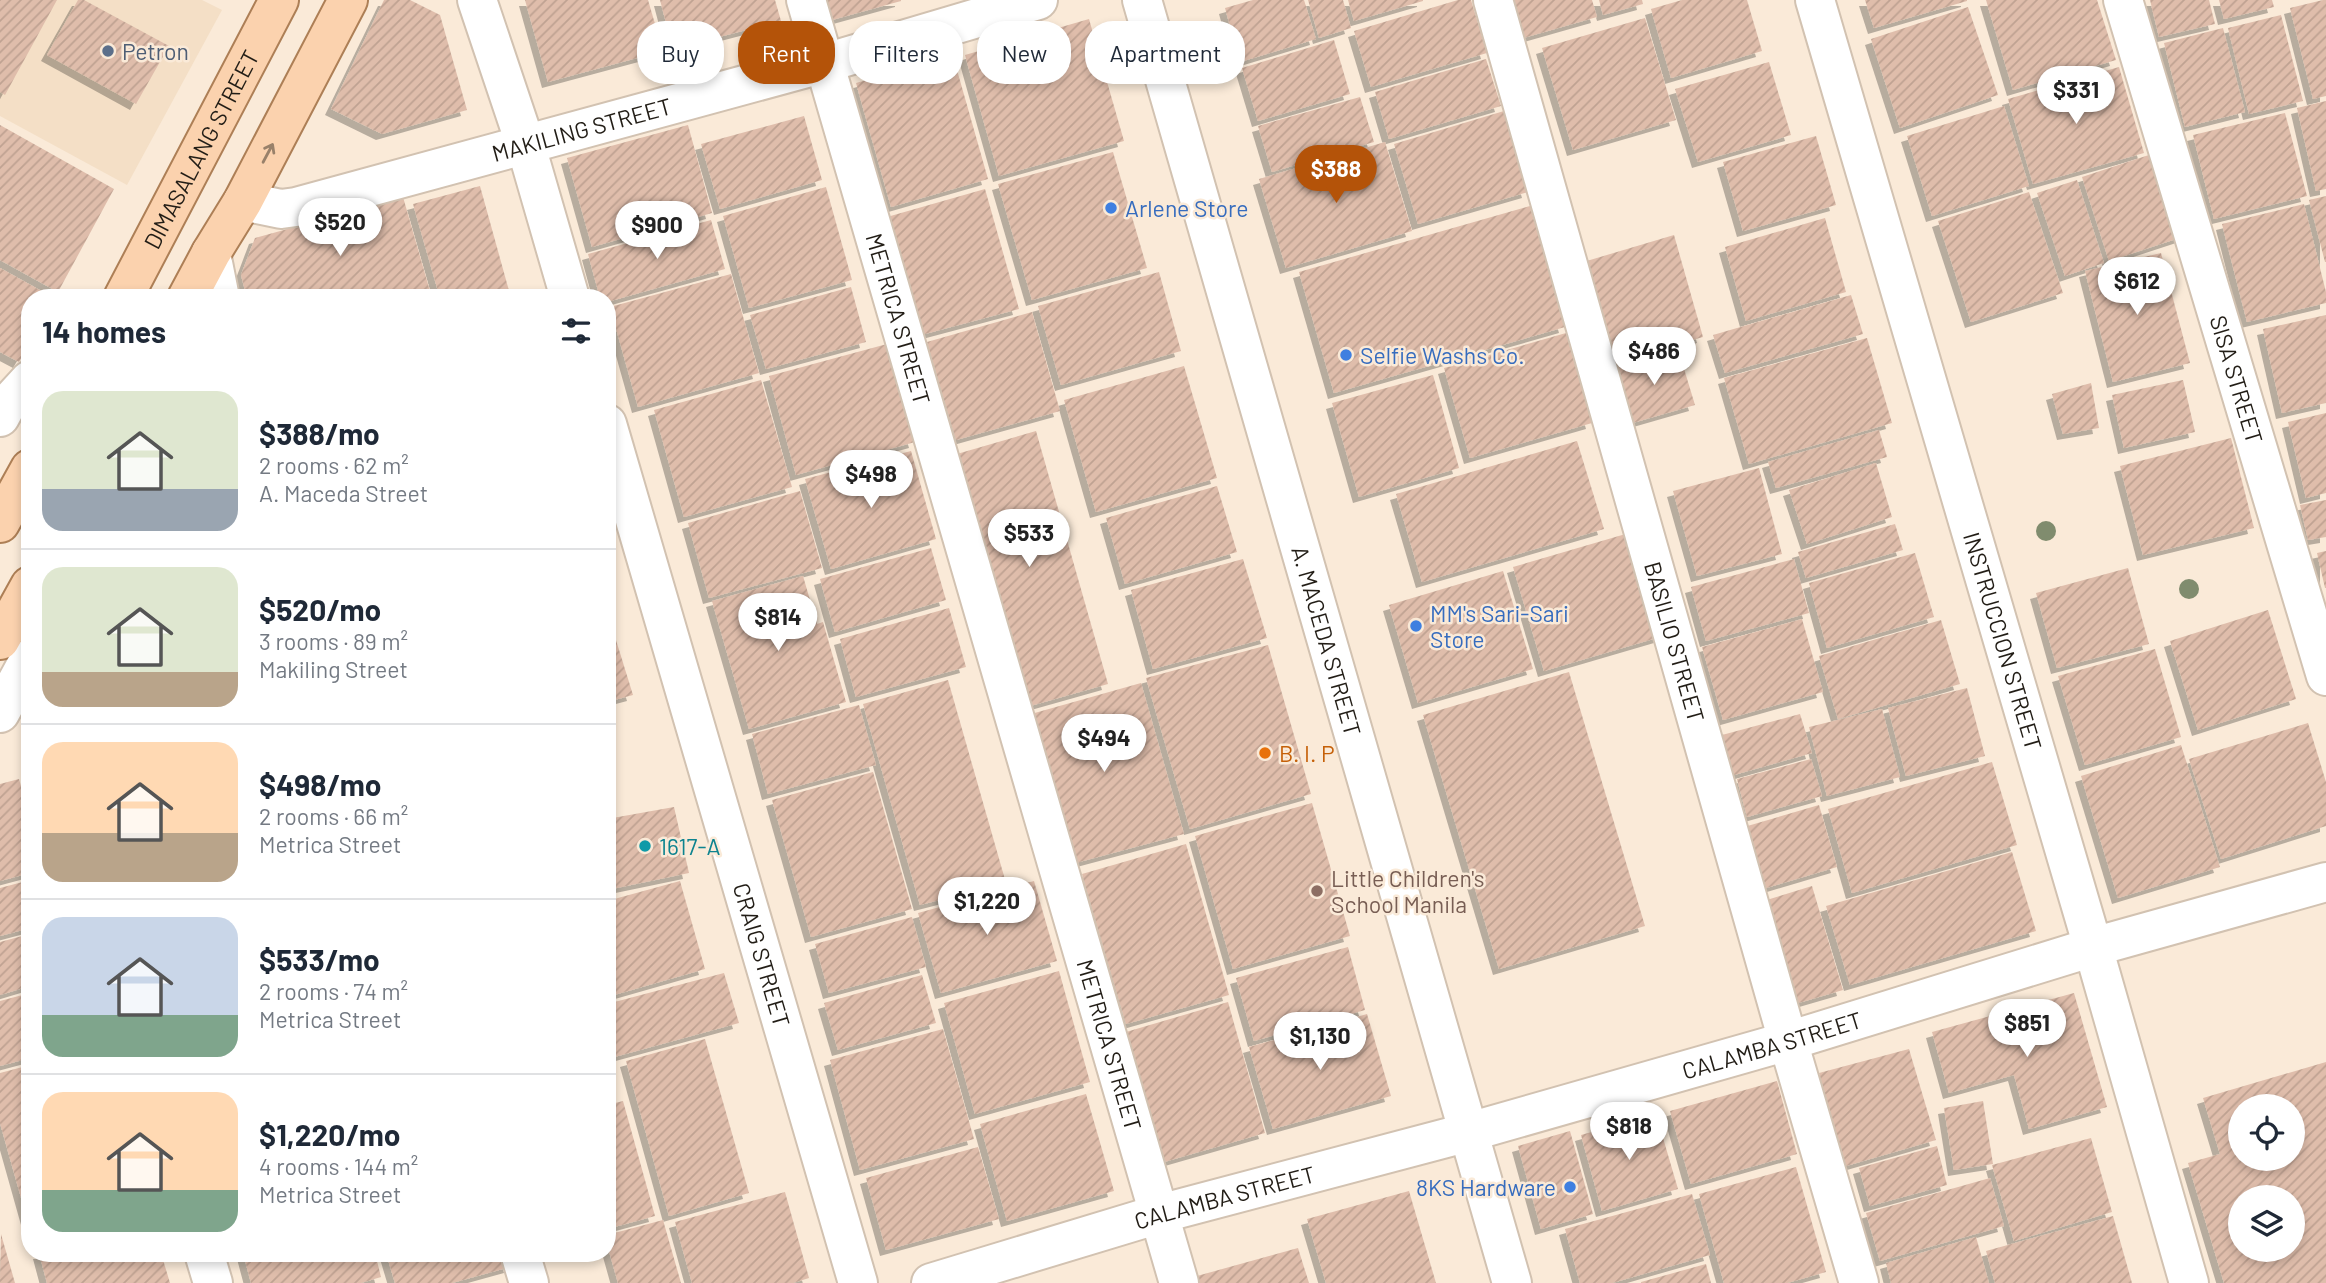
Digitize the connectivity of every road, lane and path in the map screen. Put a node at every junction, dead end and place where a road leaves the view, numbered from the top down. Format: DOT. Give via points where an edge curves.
graph roads {
  1 [pos="279,0"];
  2 [pos="348,0"];
  3 [pos="477,0"];
  4 [pos="806,0"];
  5 [pos="1038,0"];
  6 [pos="1142,0"];
  7 [pos="1493,0"];
  8 [pos="1815,0"];
  9 [pos="2123,0"];
  10 [pos="812,21"];
  11 [pos="835,60"];
  12 [pos="749,84"];
  13 [pos="831,84"];
  14 [pos="526,146"];
  15 [pos="243,201"];
  16 [pos="211,253"];
  17 [pos="128,289"];
  18 [pos="192,289"];
  19 [pos="218,289"];
  20 [pos="567,289"];
  21 [pos="21,390"];
  22 [pos="0,417"];
  23 [pos="616,455"];
  24 [pos="21,484"];
  25 [pos="0,523"];
  26 [pos="21,661"];
  27 [pos="2326,676"];
  28 [pos="0,713"];
  29 [pos="2326,882"];
  30 [pos="2093,947"];
  31 [pos="1787,1041"];
  32 [pos="1469,1132"];
  33 [pos="1159,1214"];
  34 [pos="207,1262"];
  35 [pos="523,1262"];
  36 [pos="213,1283"];
  37 [pos="529,1283"];
  38 [pos="858,1283"];
  39 [pos="932,1283"];
  40 [pos="1179,1283"];
  41 [pos="1512,1283"];
  42 [pos="1859,1283"];
  43 [pos="2189,1283"];
  1 -- 17 [label="main road, DIMASALANG STREET"];
  15 -- 2 [label="main road, one-way"];
  3 -- 14 [label="street"];
  4 -- 10 [label="street, METRICA STREET"];
  5 -- 11 [label="street, MAKILING STREET"];
  6 -- 32 [label="street, A. MACEDA STREET"];
  7 -- 31 [label="street, BASILIO STREET"];
  8 -- 30 [label="street, INSTRUCCION STREET"];
  9 -- 27 [label="street, SISA STREET"];
  12 -- 14 [label="street, MAKILING STREET"];
  13 -- 33 [label="street, METRICA STREET"];
  14 -- 15 [label="street, MAKILING STREET" via="296,207 281,209"];
  14 -- 20 [label="street"];
  15 -- 16 [label="main road"];
  16 -- 18 [label="main road"];
  16 -- 19 [label="street"];
  21 -- 22 [label="street"];
  23 -- 38 [label="street, CRAIG STREET"];
  24 -- 25 [label="main road"];
  26 -- 28 [label="street"];
  29 -- 30 [label="street, CALAMBA STREET"];
  30 -- 31 [label="street, CALAMBA STREET"];
  30 -- 43 [label="street, INSTRUCCION STREET"];
  31 -- 32 [label="street, CALAMBA STREET"];
  31 -- 42 [label="street, BASILIO STREET"];
  32 -- 33 [label="street, CALAMBA STREET"];
  32 -- 41 [label="street, A. MACEDA STREET"];
  33 -- 39 [label="street, CALAMBA STREET"];
  33 -- 40 [label="street, METRICA STREET"];
  34 -- 36 [label="street"];
  35 -- 37 [label="street"];
}
